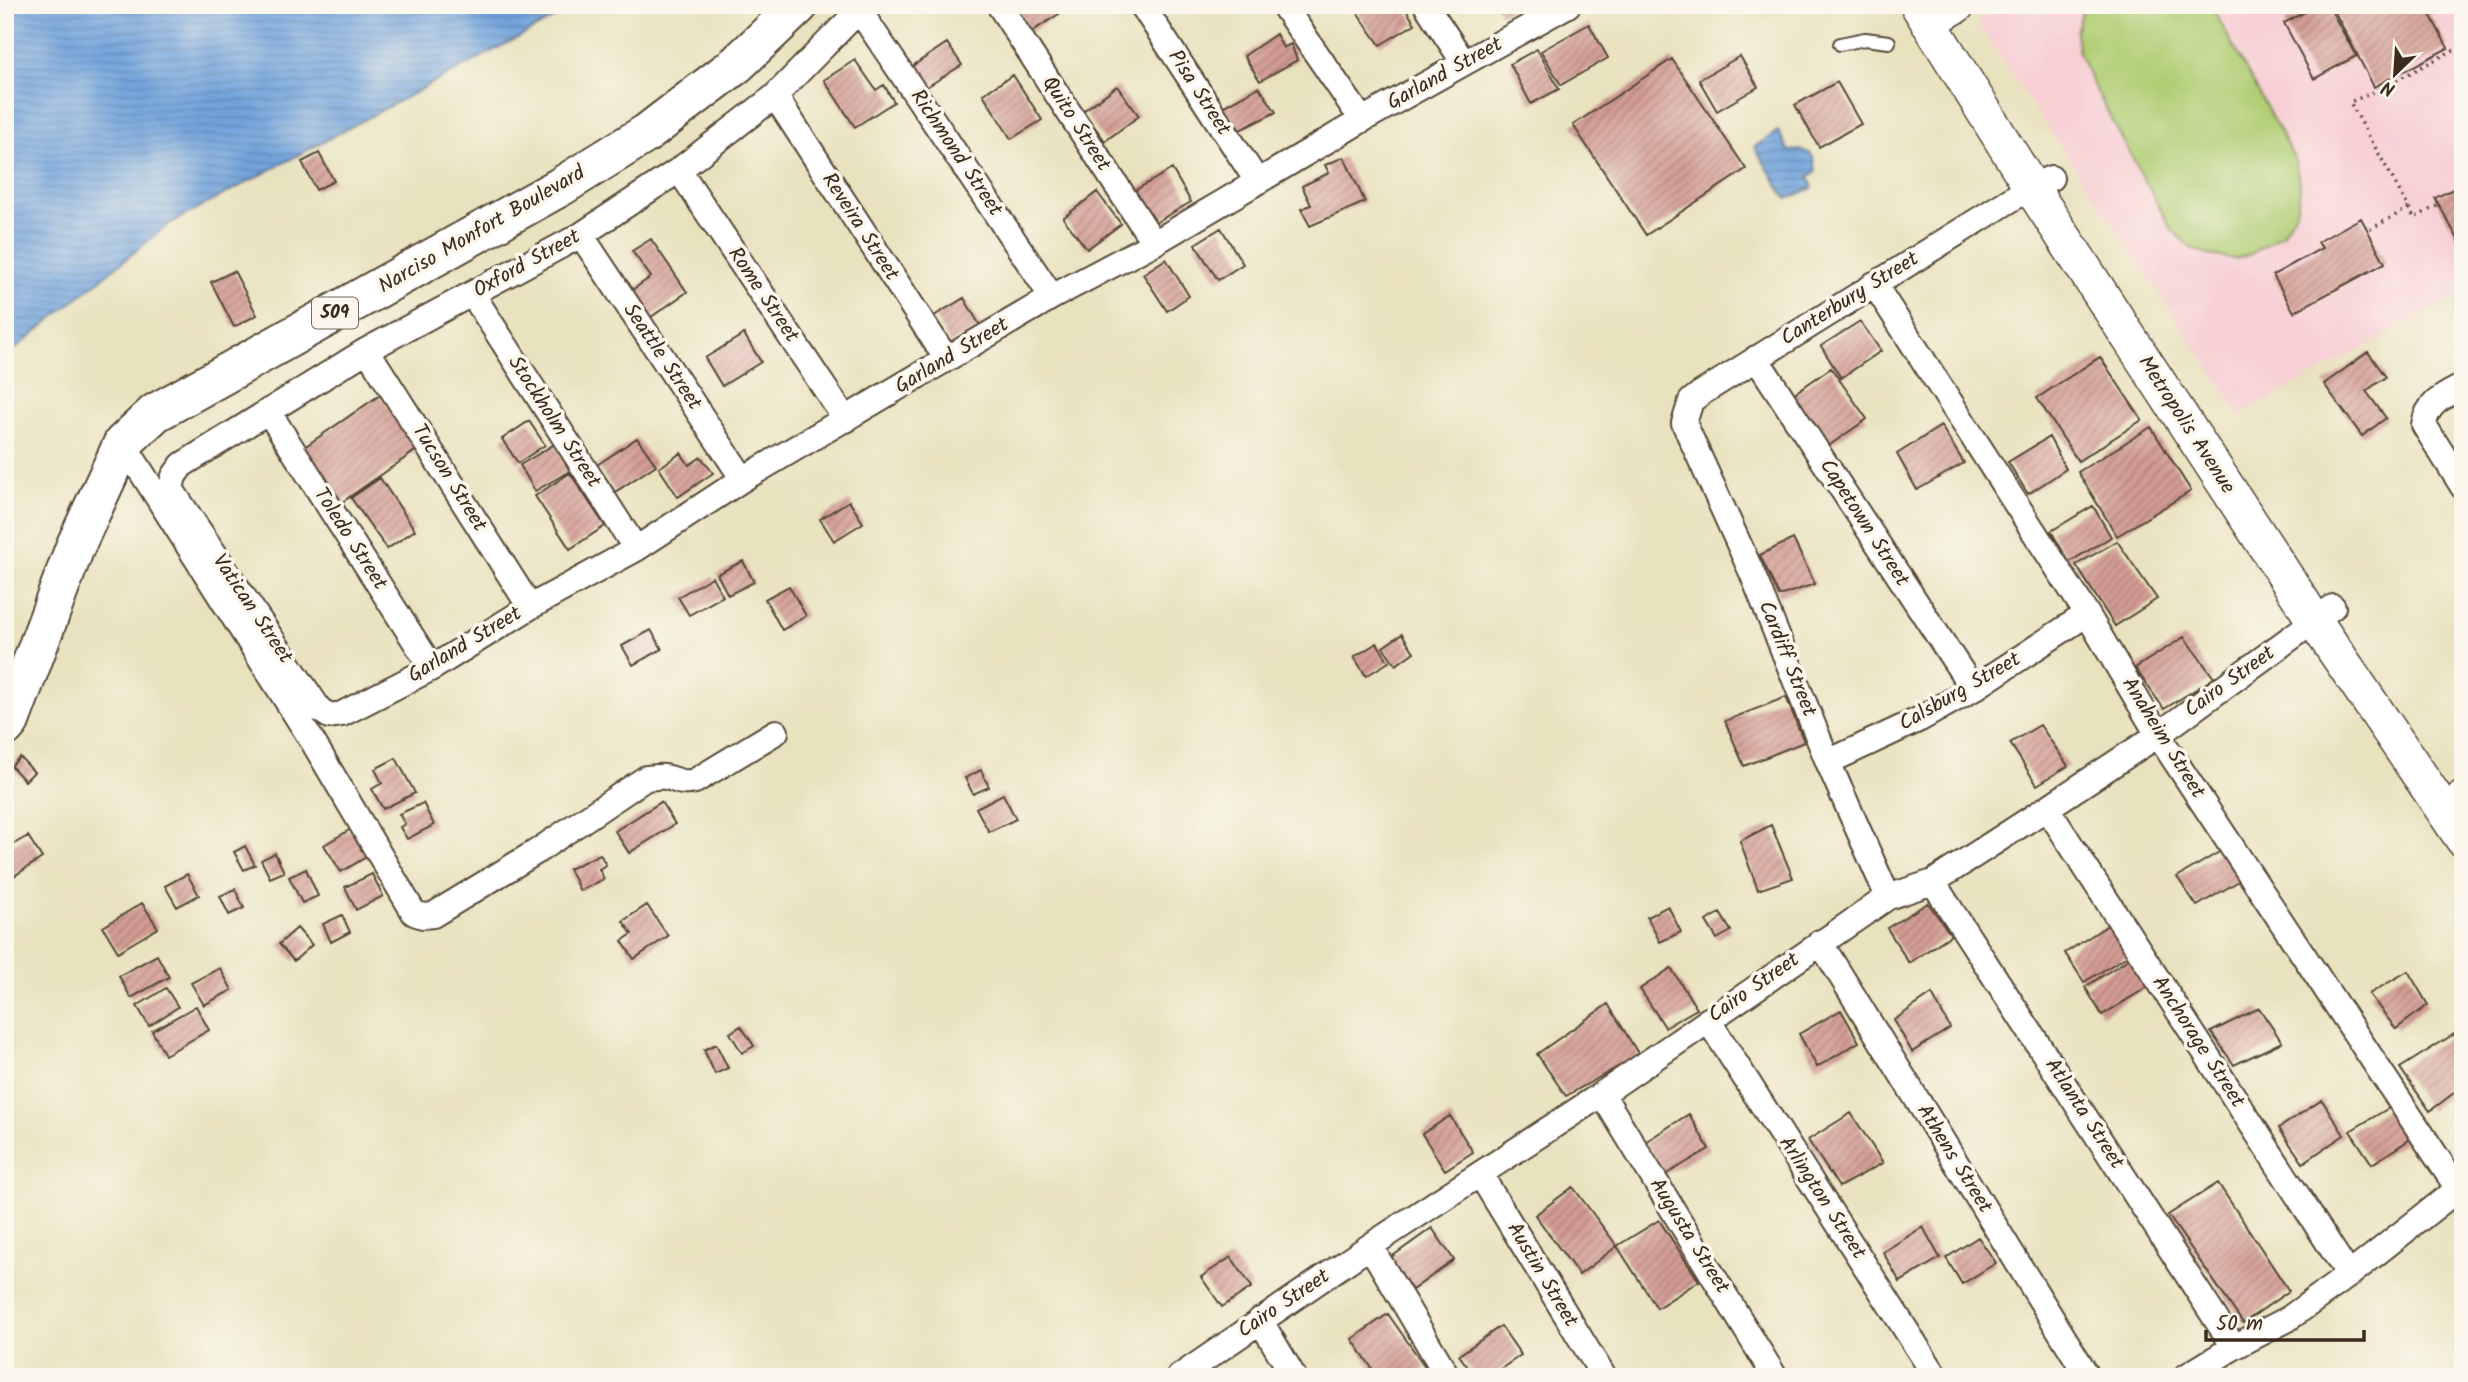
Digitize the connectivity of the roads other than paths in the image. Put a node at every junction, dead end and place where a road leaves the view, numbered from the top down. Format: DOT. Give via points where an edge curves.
graph roads {
  1 [pos="799,5"];
  2 [pos="999,5"];
  3 [pos="1142,5"];
  4 [pos="1283,5"];
  5 [pos="1426,5"];
  6 [pos="1565,6"];
  7 [pos="862,7"];
  8 [pos="1939,10"];
  9 [pos="1889,42"];
  10 [pos="1840,44"];
  11 [pos="1464,64"];
  12 [pos="775,96"];
  13 [pos="1362,120"];
  14 [pos="679,170"];
  15 [pos="1257,181"];
  16 [pos="2041,182"];
  17 [pos="581,235"];
  18 [pos="1154,243"];
  19 [pos="1874,284"];
  20 [pos="473,295"];
  21 [pos="1052,297"];
  22 [pos="367,350"];
  23 [pos="946,358"];
  24 [pos="1756,358"];
  25 [pos="2463,386"];
  26 [pos="268,411"];
  27 [pos="846,420"];
  28 [pos="1684,423"];
  29 [pos="123,443"];
  30 [pos="743,478"];
  31 [pos="2463,487"];
  32 [pos="172,489"];
  33 [pos="636,548"];
  34 [pos="530,607"];
  35 [pos="2087,614"];
  36 [pos="2324,614"];
  37 [pos="432,668"];
  38 [pos="1973,689"];
  39 [pos="342,714"];
  40 [pos="5,727"];
  41 [pos="776,732"];
  42 [pos="2158,735"];
  43 [pos="1828,762"];
  44 [pos="2047,808"];
  45 [pos="2459,812"];
  46 [pos="1933,882"];
  47 [pos="1888,897"];
  48 [pos="1820,942"];
  49 [pos="1708,1020"];
  50 [pos="1602,1094"];
  51 [pos="1480,1174"];
  52 [pos="2460,1187"];
  53 [pos="1370,1246"];
  54 [pos="2349,1275"];
  55 [pos="1260,1320"];
  56 [pos="2234,1347"];
  57 [pos="1179,1377"];
  58 [pos="1294,1377"];
  59 [pos="1448,1377"];
  60 [pos="1604,1377"];
  61 [pos="1775,1377"];
  62 [pos="1936,1377"];
  63 [pos="2088,1377"];
  64 [pos="2185,1377"];
  1 -- 29 [label="main road, Narciso Monfort Boulevard / 509" via="737,64 647,133 560,187 155,413"];
  2 -- 18 [label="street, Quito Street"];
  3 -- 15 [label="street, Pisa Street"];
  4 -- 13 [label="street"];
  5 -- 11 [label="street"];
  6 -- 11 [label="street, Garland Street"];
  7 -- 12 [label="street, Oxford Street"];
  7 -- 21 [label="street, Richmond Street"];
  8 -- 16 [label="main road, Metropolis Avenue"];
  9 -- 10 [label="lane" via="1864,39"];
  11 -- 13 [label="street, Garland Street"];
  12 -- 14 [label="street, Oxford Street"];
  12 -- 23 [label="street, Reveira Street"];
  13 -- 15 [label="street, Garland Street"];
  14 -- 17 [label="street, Oxford Street"];
  14 -- 27 [label="street, Rome Street"];
  15 -- 18 [label="street, Garland Street"];
  16 -- 19 [label="street, Canterbury Street"];
  16 -- 36 [label="main road, Metropolis Avenue"];
  17 -- 20 [label="street, Oxford Street"];
  17 -- 30 [label="street, Seattle Street"];
  18 -- 21 [label="street, Garland Street"];
  19 -- 24 [label="street, Canterbury Street"];
  19 -- 35 [label="street, Anaheim Street"];
  20 -- 22 [label="street, Oxford Street"];
  20 -- 33 [label="street, Stockholm Street"];
  21 -- 23 [label="street, Garland Street"];
  22 -- 26 [label="street, Oxford Street"];
  22 -- 34 [label="street, Tucson Street"];
  23 -- 27 [label="street, Garland Street"];
  24 -- 28 [label="street, Canterbury Street" via="1691,401"];
  24 -- 38 [label="street, Capetown Street"];
  25 -- 31 [label="street" via="2432,403 2424,425"];
  26 -- 32 [label="street, Oxford Street" via="182,465"];
  26 -- 37 [label="street, Toledo Street"];
  27 -- 30 [label="street, Garland Street"];
  28 -- 43 [label="street, Cardiff Street" via="1752,573"];
  29 -- 40 [label="main road, Narciso Monfort Boulevard / 509" via="75,548"];
  29 -- 41 [label="street" via="313,742 414,913 433,915 646,778 664,776 687,783"];
  30 -- 33 [label="street, Garland Street"];
  32 -- 39 [label="street, Vatican Street" via="319,709 329,716"];
  33 -- 34 [label="street, Garland Street"];
  34 -- 37 [label="street, Garland Street"];
  35 -- 38 [label="street, Calsburg Street"];
  35 -- 42 [label="street, Anaheim Street"];
  36 -- 42 [label="street, Cairo Street"];
  36 -- 45 [label="main road, Metropolis Avenue"];
  37 -- 39 [label="street, Garland Street"];
  38 -- 43 [label="street, Calsburg Street"];
  42 -- 44 [label="street, Cairo Street"];
  42 -- 52 [label="street, Anaheim Street"];
  43 -- 47 [label="street, Cardiff Street"];
  44 -- 46 [label="street, Cairo Street"];
  44 -- 54 [label="street, Anchorage Street"];
  46 -- 47 [label="street, Cairo Street"];
  46 -- 56 [label="street, Atlanta Street"];
  47 -- 48 [label="street, Cairo Street"];
  48 -- 49 [label="street, Cairo Street"];
  48 -- 63 [label="street, Athens Street"];
  49 -- 50 [label="street, Cairo Street"];
  49 -- 62 [label="street, Arlington Street"];
  50 -- 51 [label="street, Cairo Street"];
  50 -- 61 [label="street, Augusta Street"];
  51 -- 53 [label="street, Cairo Street"];
  51 -- 60 [label="street, Austin Street"];
  52 -- 54 [label="street"];
  53 -- 55 [label="street, Cairo Street"];
  53 -- 59 [label="street"];
  54 -- 56 [label="street" via="2288,1319"];
  55 -- 57 [label="street, Cairo Street"];
  55 -- 58 [label="street"];
  56 -- 64 [label="street"];
}
